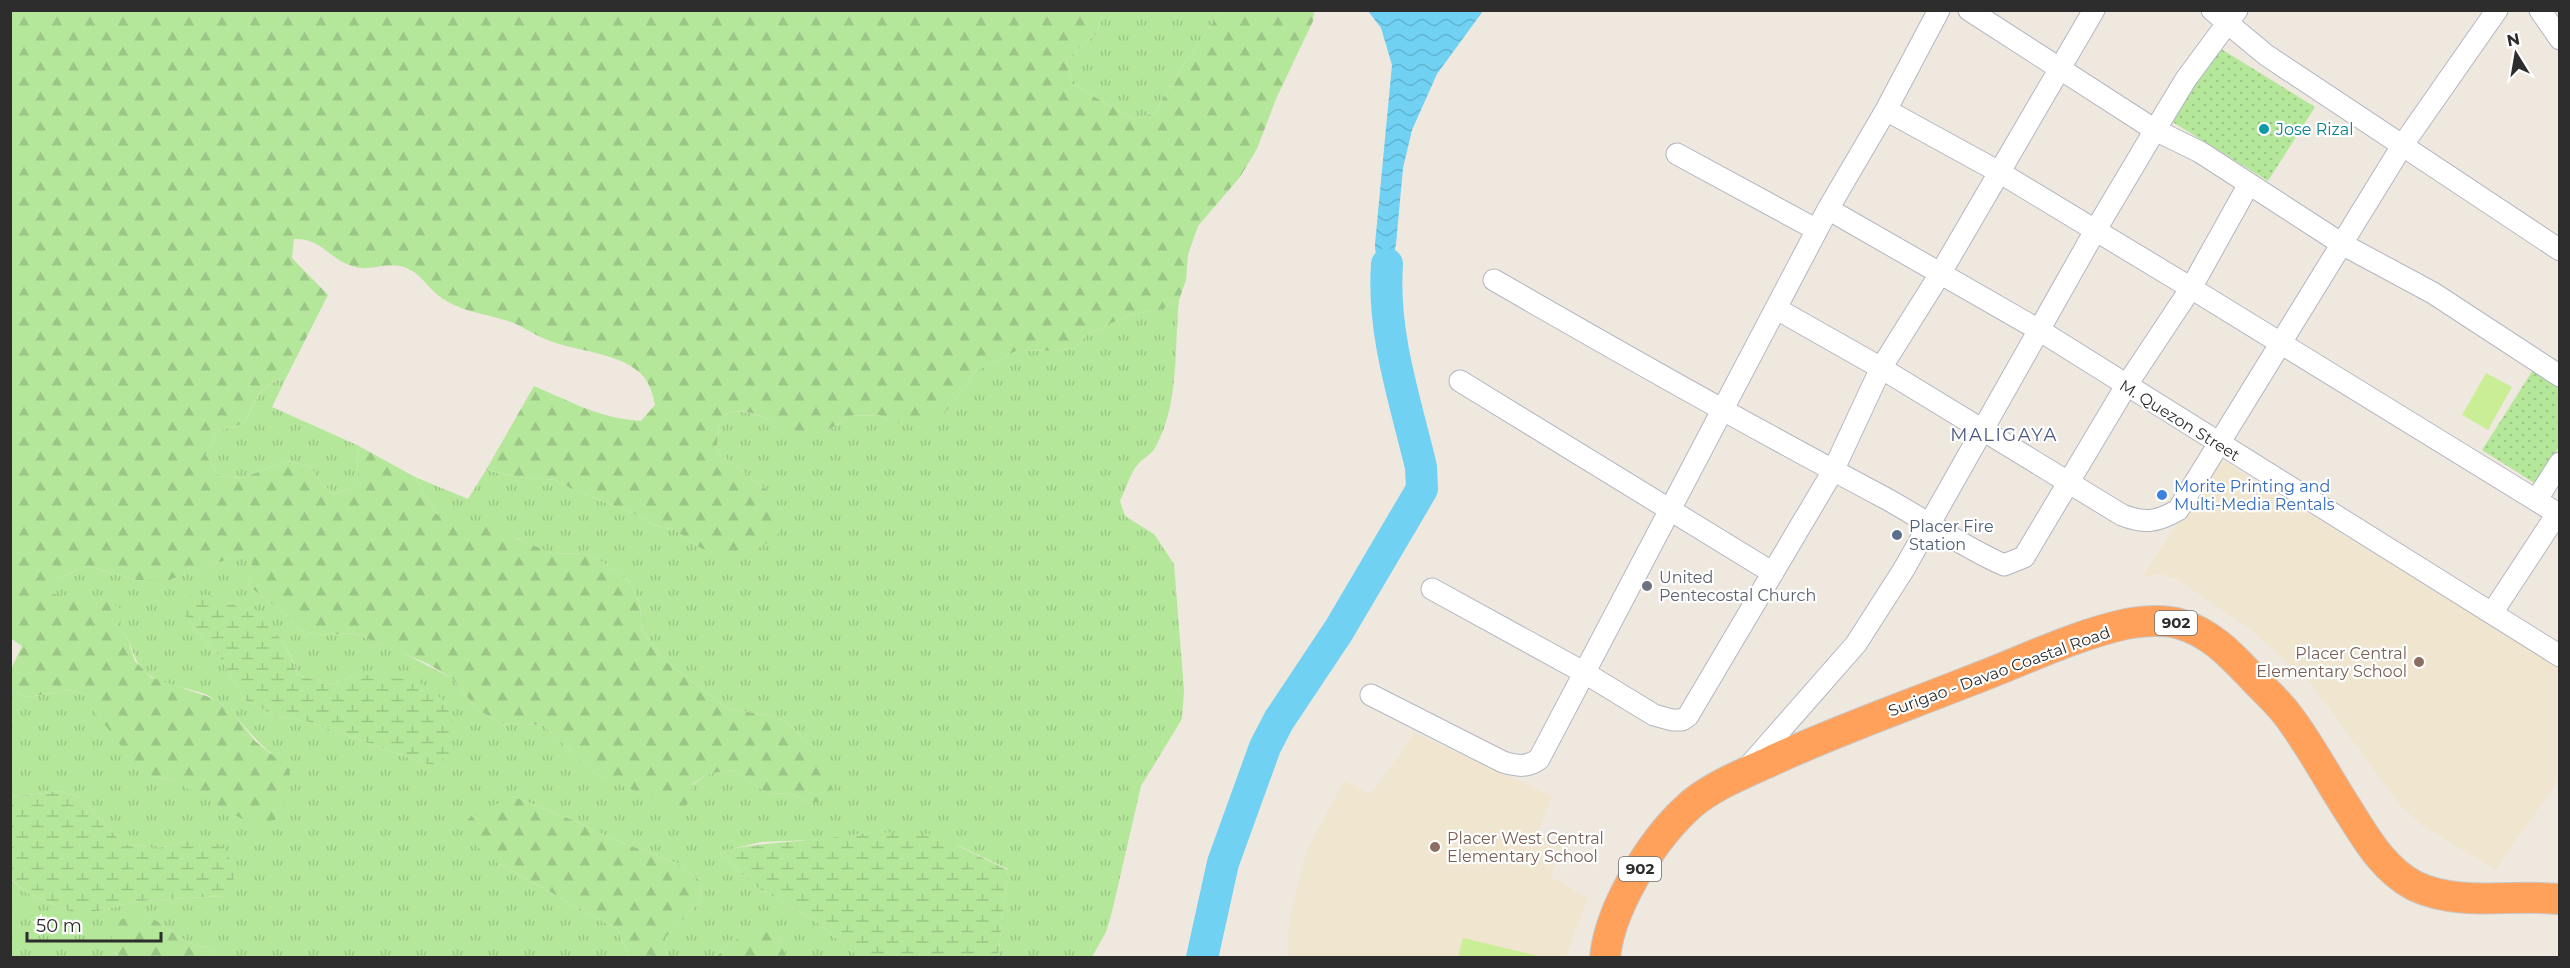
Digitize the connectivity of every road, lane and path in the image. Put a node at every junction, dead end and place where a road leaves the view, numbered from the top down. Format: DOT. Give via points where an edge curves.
graph roads {
  1 [pos="1939,10"];
  2 [pos="1969,10"];
  3 [pos="2094,10"];
  4 [pos="2497,10"];
  5 [pos="2540,10"];
  6 [pos="2226,14"];
  7 [pos="2559,39"];
  8 [pos="2059,68"];
  9 [pos="1886,110"];
  10 [pos="2156,130"];
  11 [pos="2402,146"];
  12 [pos="1677,154"];
  13 [pos="1998,172"];
  14 [pos="2249,184"];
  15 [pos="1828,209"];
  16 [pos="1817,230"];
  17 [pos="2095,231"];
  18 [pos="2342,244"];
  19 [pos="2559,250"];
  20 [pos="1941,274"];
  21 [pos="1494,280"];
  22 [pos="2191,288"];
  23 [pos="1777,309"];
  24 [pos="2039,330"];
  25 [pos="2283,344"];
  26 [pos="1881,368"];
  27 [pos="2559,376"];
  28 [pos="1460,381"];
  29 [pos="2126,386"];
  30 [pos="1722,411"];
  31 [pos="1984,431"];
  32 [pos="2220,445"];
  33 [pos="2559,463"];
  34 [pos="1833,471"];
  35 [pos="2069,482"];
  36 [pos="2537,500"];
  37 [pos="1669,512"];
  38 [pos="2558,514"];
  39 [pos="1930,522"];
  40 [pos="1773,573"];
  41 [pos="1432,589"];
  42 [pos="2492,613"];
  43 [pos="2559,656"];
  44 [pos="1585,673"];
  45 [pos="1371,695"];
  46 [pos="1739,775"];
  47 [pos="2559,899"];
  48 [pos="1605,957"];
  1 -- 9 [label="street"];
  2 -- 8 [label="street"];
  3 -- 8 [label="street"];
  4 -- 11 [label="street"];
  5 -- 7 [label="street"];
  6 -- 10 [label="street"];
  6 -- 11 [label="street" via="2266,55"];
  8 -- 10 [label="street"];
  8 -- 13 [label="street"];
  9 -- 13 [label="street"];
  9 -- 15 [label="street"];
  10 -- 14 [label="street" via="2200,152"];
  10 -- 17 [label="street"];
  11 -- 18 [label="street"];
  11 -- 19 [label="street"];
  12 -- 16 [label="street"];
  13 -- 17 [label="street"];
  13 -- 20 [label="street"];
  14 -- 18 [label="street"];
  14 -- 22 [label="street"];
  15 -- 16 [label="street"];
  15 -- 20 [label="street, M. Quezon Street"];
  16 -- 23 [label="street"];
  17 -- 22 [label="street"];
  17 -- 24 [label="street"];
  18 -- 25 [label="street"];
  18 -- 27 [label="street" via="2433,293"];
  20 -- 24 [label="street, M. Quezon Street"];
  20 -- 26 [label="street"];
  21 -- 30 [label="street"];
  22 -- 25 [label="street"];
  22 -- 29 [label="street"];
  23 -- 26 [label="street"];
  23 -- 30 [label="street"];
  24 -- 29 [label="street, M. Quezon Street"];
  24 -- 31 [label="street"];
  25 -- 32 [label="street"];
  25 -- 36 [label="street"];
  26 -- 31 [label="street"];
  26 -- 34 [label="street"];
  28 -- 37 [label="street"];
  29 -- 32 [label="street, M. Quezon Street"];
  29 -- 35 [label="street"];
  30 -- 34 [label="street"];
  30 -- 37 [label="street"];
  31 -- 35 [label="street"];
  31 -- 39 [label="street"];
  32 -- 35 [label="street" via="2178,510 2150,522 2122,515"];
  32 -- 42 [label="street, M. Quezon Street"];
  33 -- 36 [label="street"];
  34 -- 39 [label="street"];
  34 -- 40 [label="street"];
  35 -- 39 [label="street" via="2024,557 2012,564 2004,566 1981,556"];
  36 -- 38 [label="street"];
  37 -- 40 [label="street"];
  37 -- 44 [label="street"];
  38 -- 42 [label="street"];
  39 -- 46 [label="street" via="1856,644"];
  40 -- 44 [label="street" via="1694,710 1682,720 1654,715"];
  41 -- 44 [label="street"];
  42 -- 43 [label="street, M. Quezon Street"];
  44 -- 45 [label="street" via="1539,759 1527,765 1503,762"];
  46 -- 47 [label="highway, Surigao - Davao Coastal Road / 902" via="1845,728 2078,638 2127,624 2179,623 2210,637 2230,653 2284,710 2366,838 2384,864 2398,875 2437,894"];
  46 -- 48 [label="highway, Surigao - Davao Coastal Road / 902" via="1685,810 1644,862 1617,915"];
}
